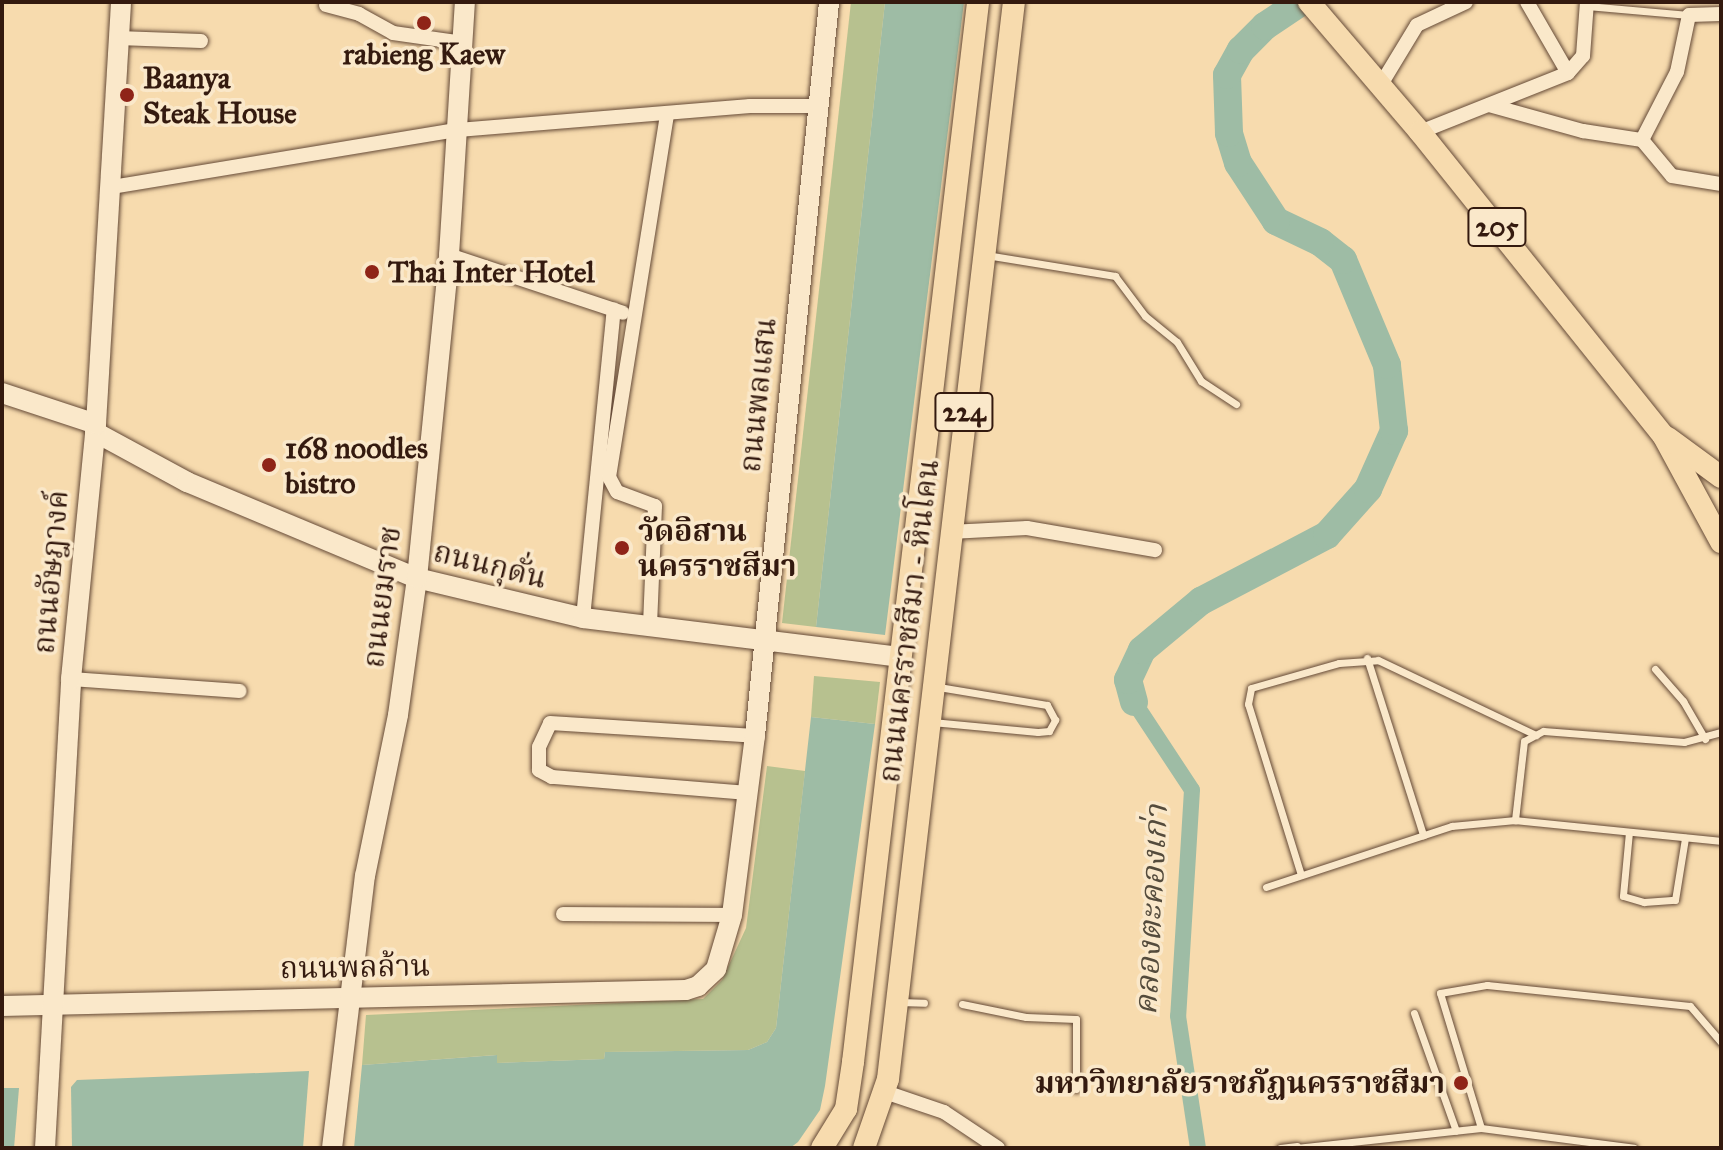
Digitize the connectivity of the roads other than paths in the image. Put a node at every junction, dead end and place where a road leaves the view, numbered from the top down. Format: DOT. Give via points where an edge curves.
graph roads {
  1 [pos="121,2"];
  2 [pos="465,2"];
  3 [pos="829,2"];
  4 [pos="978,2"];
  5 [pos="1014,2"];
  6 [pos="1309,2"];
  7 [pos="1466,2"];
  8 [pos="1527,2"];
  9 [pos="1586,4"];
  10 [pos="326,5"];
  11 [pos="1693,10"];
  12 [pos="1721,14"];
  13 [pos="118,38"];
  14 [pos="201,41"];
  15 [pos="463,43"];
  16 [pos="1568,73"];
  17 [pos="1380,86"];
  18 [pos="1489,105"];
  19 [pos="817,106"];
  20 [pos="667,114"];
  21 [pos="458,130"];
  22 [pos="1420,132"];
  23 [pos="1642,140"];
  24 [pos="1721,184"];
  25 [pos="112,187"];
  26 [pos="983,254"];
  27 [pos="449,255"];
  28 [pos="614,310"];
  29 [pos="632,315"];
  30 [pos="2,393"];
  31 [pos="1236,404"];
  32 [pos="95,428"];
  33 [pos="1663,435"];
  34 [pos="1721,477"];
  35 [pos="950,532"];
  36 [pos="1721,542"];
  37 [pos="1155,550"];
  38 [pos="417,578"];
  39 [pos="583,618"];
  40 [pos="650,625"];
  41 [pos="765,641"];
  42 [pos="900,657"];
  43 [pos="1367,658"];
  44 [pos="935,661"];
  45 [pos="1655,669"];
  46 [pos="71,679"];
  47 [pos="932,686"];
  48 [pos="240,691"];
  49 [pos="928,722"];
  50 [pos="1721,732"];
  51 [pos="1536,735"];
  52 [pos="755,736"];
  53 [pos="1705,739"];
  54 [pos="748,793"];
  55 [pos="1515,820"];
  56 [pos="1629,832"];
  57 [pos="1423,835"];
  58 [pos="1685,838"];
  59 [pos="1721,841"];
  60 [pos="1301,875"];
  61 [pos="1266,887"];
  62 [pos="563,914"];
  63 [pos="732,915"];
  64 [pos="707,980"];
  65 [pos="347,997"];
  66 [pos="897,1001"];
  67 [pos="924,1003"];
  68 [pos="53,1004"];
  69 [pos="962,1004"];
  70 [pos="2,1006"];
  71 [pos="1414,1013"];
  72 [pos="1721,1042"];
  73 [pos="1076,1089"];
  74 [pos="885,1092"];
  75 [pos="1481,1128"];
  76 [pos="1456,1131"];
  77 [pos="1297,1147"];
  78 [pos="45,1148"];
  79 [pos="332,1148"];
  80 [pos="822,1148"];
  81 [pos="864,1148"];
  82 [pos="998,1148"];
  83 [pos="1280,1148"];
  84 [pos="1634,1148"];
  1 -- 13 [label="street, ถนนอัษฎางค์"];
  2 -- 15 [label="street, ถนนยมราช"];
  3 -- 19 [label="street, ถนนพลแสน"];
  4 -- 42 [label="main road, ถนนนครราชสีมา - หินโคน / 224"];
  5 -- 26 [label="main road, ถนนนครราชสีมา - หินโคน / 224"];
  6 -- 17 [label="main road, 205"];
  7 -- 17 [label="street" via="1417,25"];
  8 -- 16 [label="street"];
  9 -- 11 [label="lane"];
  9 -- 16 [label="street" via="1583,56"];
  10 -- 15 [label="street" via="359,14 393,33"];
  11 -- 12 [label="street"];
  11 -- 23 [label="street" via="1677,72"];
  13 -- 14 [label="street"];
  13 -- 25 [label="street, ถนนอัษฎางค์"];
  15 -- 21 [label="street, ถนนยมราช"];
  16 -- 18 [label="street"];
  17 -- 22 [label="main road, 205"];
  18 -- 22 [label="street"];
  18 -- 23 [label="street" via="1583,131"];
  19 -- 20 [label="street"];
  19 -- 41 [label="street, ถนนพลแสน"];
  20 -- 21 [label="street"];
  20 -- 29 [label="street"];
  21 -- 25 [label="street"];
  21 -- 27 [label="street, ถนนยมราช"];
  22 -- 33 [label="main road, 205"];
  23 -- 24 [label="street" via="1672,176"];
  25 -- 32 [label="street, ถนนอัษฎางค์"];
  26 -- 31 [label="lane" via="1115,276 1145,316 1177,342 1201,381"];
  26 -- 35 [label="main road, ถนนนครราชสีมา - หินโคน / 224"];
  27 -- 28 [label="street"];
  27 -- 38 [label="street, ถนนยมราช"];
  28 -- 29 [label="street"];
  28 -- 39 [label="street"];
  29 -- 40 [label="street" via="609,480 617,492 655,506"];
  30 -- 32 [label="street, ถนนกุดั่น"];
  32 -- 38 [label="street, ถนนกุดั่น" via="187,482"];
  32 -- 46 [label="street, ถนนอัษฎางค์"];
  33 -- 34 [label="main road, 205"];
  33 -- 36 [label="main road, 205"];
  35 -- 37 [label="street" via="1027,528"];
  35 -- 44 [label="main road, ถนนนครราชสีมา - หินโคน / 224"];
  38 -- 39 [label="street, ถนนกุดั่น"];
  38 -- 65 [label="street, ถนนยมราช"];
  39 -- 40 [label="street, ถนนกุดั่น"];
  40 -- 41 [label="street, ถนนกุดั่น"];
  41 -- 42 [label="street, ถนนกุดั่น"];
  41 -- 52 [label="street, ถนนพลแสน"];
  42 -- 44 [label="main road"];
  42 -- 80 [label="main road, ถนนนครราชสีมา - หินโคน / 224" via="846,1109"];
  43 -- 51 [label="lane"];
  43 -- 57 [label="lane"];
  43 -- 60 [label="lane" via="1278,678 1247,693"];
  44 -- 47 [label="main road, ถนนนครราชสีมา - หินโคน / 224"];
  45 -- 53 [label="lane" via="1683,701"];
  46 -- 48 [label="street"];
  46 -- 68 [label="street, ถนนอัษฎางค์"];
  47 -- 49 [label="main road, ถนนนครราชสีมา - หินโคน / 224"];
  47 -- 49 [label="lane" via="1047,705 1055,720 1049,731 1038,732"];
  49 -- 66 [label="main road, ถนนนครราชสีมา - หินโคน / 224"];
  50 -- 53 [label="lane"];
  51 -- 53 [label="lane" via="1543,731"];
  51 -- 55 [label="lane" via="1524,741"];
  52 -- 54 [label="street, ถนนพลแสน"];
  52 -- 54 [label="street" via="550,723 539,747 539,770 552,777"];
  54 -- 63 [label="street, ถนนพลแสน"];
  55 -- 56 [label="lane"];
  55 -- 57 [label="lane"];
  56 -- 58 [label="lane"];
  56 -- 58 [label="lane" via="1623,896 1644,902 1675,900"];
  57 -- 60 [label="lane"];
  58 -- 59 [label="lane"];
  60 -- 61 [label="lane"];
  62 -- 63 [label="street"];
  63 -- 64 [label="street, ถนนพลแสน" via="722,957"];
  64 -- 65 [label="street, ถนนพลล้าน" via="686,990"];
  65 -- 68 [label="street, ถนนพลล้าน"];
  65 -- 79 [label="street, ถนนยมราช"];
  66 -- 67 [label="lane"];
  66 -- 74 [label="main road, ถนนนครราชสีมา - หินโคน / 224"];
  68 -- 70 [label="street, ถนนพลล้าน"];
  68 -- 78 [label="street, ถนนอัษฎางค์"];
  69 -- 73 [label="lane" via="1026,1017 1078,1020"];
  71 -- 76 [label="lane"];
  72 -- 75 [label="lane" via="1690,1006 1487,985 1440,993"];
  74 -- 81 [label="main road, ถนนนครราชสีมา - หินโคน / 224"];
  74 -- 82 [label="street" via="958,1118"];
  75 -- 76 [label="lane"];
  75 -- 84 [label="lane"];
  76 -- 77 [label="lane"];
  77 -- 83 [label="lane"];
}
